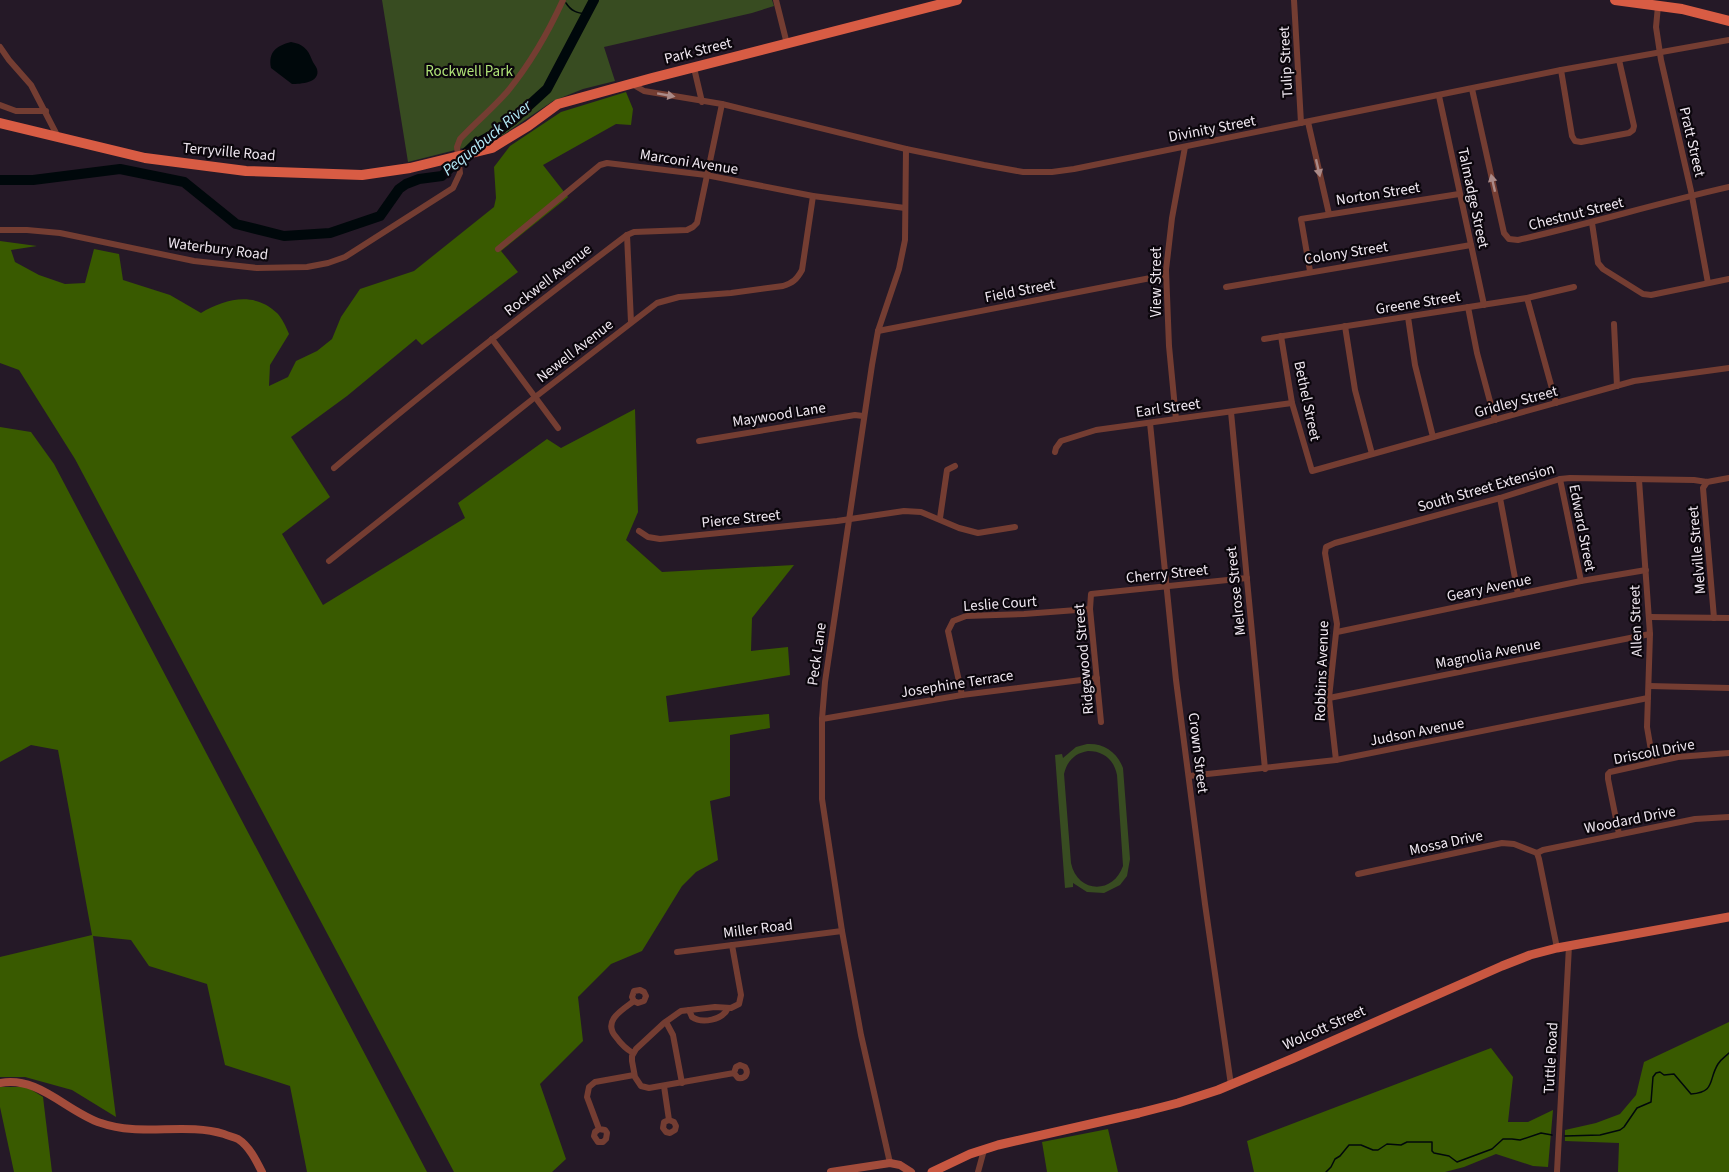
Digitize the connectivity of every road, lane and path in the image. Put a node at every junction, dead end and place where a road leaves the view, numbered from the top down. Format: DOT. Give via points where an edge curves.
graph roads {
  1 [pos="563,0"];
  2 [pos="776,0"];
  3 [pos="957,0"];
  4 [pos="1294,0"];
  5 [pos="1616,0"];
  6 [pos="1658,6"];
  7 [pos="1729,21"];
  8 [pos="1728,40"];
  9 [pos="787,44"];
  10 [pos="0,46"];
  11 [pos="1660,52"];
  12 [pos="1619,60"];
  13 [pos="694,68"];
  14 [pos="1561,70"];
  15 [pos="632,84"];
  16 [pos="1472,89"];
  17 [pos="1439,96"];
  18 [pos="702,102"];
  19 [pos="722,104"];
  20 [pos="0,105"];
  21 [pos="46,111"];
  22 [pos="0,123"];
  23 [pos="1304,123"];
  24 [pos="58,137"];
  25 [pos="1185,147"];
  26 [pos="906,149"];
  27 [pos="457,156"];
  28 [pos="706,176"];
  29 [pos="1729,187"];
  30 [pos="1459,194"];
  31 [pos="1692,195"];
  32 [pos="813,196"];
  33 [pos="905,208"];
  34 [pos="1329,214"];
  35 [pos="1592,223"];
  36 [pos="0,230"];
  37 [pos="627,235"];
  38 [pos="1471,245"];
  39 [pos="498,249"];
  40 [pos="1310,272"];
  41 [pos="1166,275"];
  42 [pos="1729,279"];
  43 [pos="1708,283"];
  44 [pos="1226,286"];
  45 [pos="1574,286"];
  46 [pos="1527,297"];
  47 [pos="1484,305"];
  48 [pos="1468,307"];
  49 [pos="1408,317"];
  50 [pos="631,322"];
  51 [pos="1614,324"];
  52 [pos="1345,326"];
  53 [pos="878,331"];
  54 [pos="1281,336"];
  55 [pos="492,339"];
  56 [pos="1264,339"];
  57 [pos="1729,368"];
  58 [pos="1617,386"];
  59 [pos="534,398"];
  60 [pos="1556,403"];
  61 [pos="1292,404"];
  62 [pos="1231,412"];
  63 [pos="863,416"];
  64 [pos="1176,419"];
  65 [pos="1495,420"];
  66 [pos="1150,423"];
  67 [pos="558,428"];
  68 [pos="1433,437"];
  69 [pos="699,441"];
  70 [pos="1055,452"];
  71 [pos="1372,454"];
  72 [pos="955,466"];
  73 [pos="334,468"];
  74 [pos="1312,471"];
  75 [pos="1729,478"];
  76 [pos="1560,479"];
  77 [pos="1639,480"];
  78 [pos="1707,482"];
  79 [pos="1500,498"];
  80 [pos="940,518"];
  81 [pos="848,520"];
  82 [pos="1015,527"];
  83 [pos="639,531"];
  84 [pos="1326,547"];
  85 [pos="328,561"];
  86 [pos="1646,570"];
  87 [pos="1246,578"];
  88 [pos="1581,581"];
  89 [pos="1166,586"];
  90 [pos="1091,594"];
  91 [pos="1518,594"];
  92 [pos="1090,609"];
  93 [pos="1650,617"];
  94 [pos="1714,618"];
  95 [pos="1729,618"];
  96 [pos="1337,632"];
  97 [pos="1650,634"];
  98 [pos="1097,678"];
  99 [pos="1649,686"];
  100 [pos="1729,688"];
  101 [pos="962,695"];
  102 [pos="1329,698"];
  103 [pos="1648,698"];
  104 [pos="822,719"];
  105 [pos="1101,722"];
  106 [pos="1729,753"];
  107 [pos="1336,760"];
  108 [pos="1653,762"];
  109 [pos="1265,769"];
  110 [pos="1189,776"];
  111 [pos="1729,817"];
  112 [pos="1618,834"];
  113 [pos="1536,853"];
  114 [pos="1358,874"];
  115 [pos="1729,917"];
  116 [pos="842,931"];
  117 [pos="732,945"];
  118 [pos="1569,946"];
  119 [pos="1557,948"];
  120 [pos="677,952"];
  121 [pos="634,1000"];
  122 [pos="728,1008"];
  123 [pos="689,1010"];
  124 [pos="666,1022"];
  125 [pos="633,1053"];
  126 [pos="734,1073"];
  127 [pos="634,1075"];
  128 [pos="0,1083"];
  129 [pos="682,1083"];
  130 [pos="1231,1085"];
  131 [pos="664,1086"];
  132 [pos="669,1120"];
  133 [pos="599,1129"];
  134 [pos="984,1150"];
  135 [pos="890,1163"];
  136 [pos="262,1172"];
  137 [pos="831,1172"];
  138 [pos="911,1172"];
  139 [pos="932,1172"];
  140 [pos="978,1172"];
  141 [pos="1557,1172"];
  1 -- 27 [label="street" via="529,64 460,139"];
  2 -- 9 [label="street"];
  3 -- 9 [label="highway, Park Street"];
  4 -- 23 [label="street, Tulip Street"];
  5 -- 6 [label="highway"];
  6 -- 7 [label="highway"];
  6 -- 11 [label="street, Pratt Street"];
  8 -- 11 [label="street, Divinity Street"];
  9 -- 13 [label="highway, Park Street"];
  10 -- 21 [label="street"];
  11 -- 12 [label="street, Divinity Street"];
  11 -- 31 [label="street, Pratt Street"];
  12 -- 14 [label="street, Divinity Street"];
  12 -- 14 [label="street" via="1633,130 1581,142 1572,136"];
  13 -- 15 [label="highway, Park Street"];
  13 -- 18 [label="street"];
  14 -- 16 [label="street, Divinity Street"];
  15 -- 18 [label="street, Divinity Street, one-way" via="644,91"];
  15 -- 27 [label="highway, Park Street" via="558,104 492,148"];
  16 -- 17 [label="street, Divinity Street"];
  35 -- 16 [label="street, Chestnut Street, one-way" via="1509,239 1504,233"];
  17 -- 23 [label="street, Divinity Street"];
  17 -- 30 [label="street, Talmadge Street"];
  18 -- 19 [label="street, Divinity Street"];
  19 -- 26 [label="street, Divinity Street"];
  19 -- 28 [label="street"];
  20 -- 21 [label="street" via="16,111"];
  21 -- 24 [label="street"];
  22 -- 24 [label="highway, Terryville Road"];
  23 -- 25 [label="street, Divinity Street"];
  23 -- 34 [label="street, Tulip Street, one-way"];
  24 -- 27 [label="highway, Terryville Road" via="146,158 246,171 362,175"];
  25 -- 26 [label="street, Divinity Street" via="1052,172 1023,172"];
  25 -- 41 [label="street, View Street" via="1170,226"];
  26 -- 33 [label="street, Peck Lane"];
  27 -- 36 [label="street, Waterbury Road" via="460,173 453,188 345,257 317,266 257,268 194,261 60,233"];
  28 -- 32 [label="street, Marconi Avenue"];
  28 -- 37 [label="street" via="693,227"];
  28 -- 39 [label="street, Marconi Avenue" via="614,163 600,165"];
  29 -- 31 [label="street, Chestnut Street"];
  30 -- 34 [label="street, Norton Street"];
  30 -- 38 [label="street, Talmadge Street"];
  31 -- 35 [label="street, Chestnut Street"];
  31 -- 43 [label="street, Pratt Street"];
  32 -- 33 [label="street, Marconi Avenue"];
  32 -- 50 [label="street, Newell Avenue" via="802,270 791,284 679,297 657,303"];
  33 -- 53 [label="street, Peck Lane" via="905,240 899,269"];
  34 -- 40 [label="street, Norton Street" via="1301,219"];
  35 -- 43 [label="street" via="1603,269 1643,294"];
  37 -- 50 [label="street"];
  37 -- 55 [label="street, Rockwell Avenue"];
  38 -- 40 [label="street, Colony Street"];
  38 -- 47 [label="street, Talmadge Street"];
  40 -- 44 [label="street, Colony Street"];
  41 -- 53 [label="street, Field Street"];
  41 -- 64 [label="street, View Street"];
  42 -- 43 [label="street"];
  45 -- 46 [label="street, Greene Street"];
  46 -- 47 [label="street, Greene Street"];
  46 -- 60 [label="street"];
  47 -- 48 [label="street, Greene Street"];
  48 -- 49 [label="street, Greene Street"];
  48 -- 65 [label="street"];
  49 -- 52 [label="street, Greene Street"];
  49 -- 68 [label="street"];
  50 -- 59 [label="street, Newell Avenue"];
  51 -- 58 [label="street"];
  52 -- 54 [label="street, Greene Street"];
  52 -- 71 [label="street" via="1354,390"];
  53 -- 63 [label="street, Peck Lane"];
  54 -- 56 [label="street, Greene Street"];
  54 -- 61 [label="street, Bethel Street"];
  55 -- 59 [label="street"];
  55 -- 73 [label="street, Rockwell Avenue"];
  57 -- 58 [label="street, Gridley Street"];
  58 -- 60 [label="street, Gridley Street"];
  59 -- 67 [label="street"];
  59 -- 85 [label="street, Newell Avenue"];
  60 -- 65 [label="street, Gridley Street"];
  61 -- 62 [label="street, Earl Street"];
  61 -- 74 [label="street, Bethel Street"];
  62 -- 64 [label="street, Earl Street"];
  62 -- 87 [label="street, Melrose Street"];
  63 -- 69 [label="street, Maywood Lane"];
  63 -- 81 [label="street, Peck Lane"];
  64 -- 66 [label="street, Earl Street"];
  65 -- 68 [label="street, Gridley Street"];
  66 -- 70 [label="street, Earl Street" via="1073,436 1058,444"];
  66 -- 89 [label="street, Crown Street"];
  68 -- 71 [label="street, Gridley Street"];
  71 -- 74 [label="street, Gridley Street"];
  72 -- 80 [label="street" via="947,470"];
  75 -- 78 [label="street, South Street Extension"];
  76 -- 77 [label="street, South Street Extension"];
  76 -- 79 [label="street, South Street Extension"];
  76 -- 88 [label="street, Edward Street"];
  77 -- 78 [label="street, South Street Extension"];
  77 -- 86 [label="street, Allen Street"];
  78 -- 94 [label="street, Melville Street" via="1703,488"];
  79 -- 84 [label="street, South Street Extension"];
  79 -- 91 [label="street"];
  80 -- 81 [label="street, Pierce Street" via="904,511"];
  80 -- 82 [label="street, Pierce Street" via="978,533"];
  81 -- 83 [label="street, Pierce Street" via="660,539"];
  81 -- 104 [label="street, Peck Lane"];
  84 -- 96 [label="street, Robbins Avenue"];
  86 -- 88 [label="street, Geary Avenue"];
  86 -- 93 [label="street, Allen Street"];
  87 -- 89 [label="street, Cherry Street"];
  87 -- 109 [label="street, Melrose Street"];
  88 -- 91 [label="street, Geary Avenue"];
  89 -- 90 [label="street, Cherry Street"];
  89 -- 110 [label="street, Crown Street"];
  90 -- 92 [label="street, Ridgewood Street"];
  91 -- 96 [label="street, Geary Avenue"];
  92 -- 98 [label="street, Ridgewood Street"];
  92 -- 101 [label="street, Leslie Court" via="966,616 953,621 948,631"];
  93 -- 94 [label="street"];
  93 -- 97 [label="street, Allen Street"];
  94 -- 95 [label="street"];
  96 -- 102 [label="street, Robbins Avenue"];
  97 -- 99 [label="street, Allen Street"];
  97 -- 102 [label="street, Magnolia Avenue"];
  98 -- 101 [label="street, Josephine Terrace"];
  98 -- 105 [label="street, Ridgewood Street"];
  99 -- 100 [label="street"];
  99 -- 103 [label="street, Allen Street"];
  101 -- 104 [label="street, Josephine Terrace"];
  102 -- 107 [label="street, Robbins Avenue"];
  103 -- 107 [label="street, Judson Avenue"];
  103 -- 108 [label="street, Allen Street"];
  104 -- 116 [label="street, Peck Lane" via="822,799"];
  106 -- 108 [label="street, Driscoll Drive"];
  107 -- 109 [label="street, Judson Avenue"];
  108 -- 112 [label="street, Driscoll Drive" via="1608,774"];
  109 -- 110 [label="street, Judson Avenue"];
  110 -- 130 [label="street, Crown Street"];
  111 -- 112 [label="street, Woodard Drive" via="1695,819"];
  112 -- 113 [label="street, Woodard Drive"];
  113 -- 114 [label="street, Mossa Drive" via="1502,843"];
  113 -- 119 [label="street"];
  115 -- 118 [label="main road, Wolcott Street"];
  116 -- 117 [label="street, Miller Road"];
  116 -- 135 [label="street, Peck Lane"];
  117 -- 120 [label="street, Miller Road"];
  117 -- 122 [label="street" via="741,997 738,1005"];
  118 -- 119 [label="main road, Wolcott Street"];
  118 -- 141 [label="street, Tuttle Road"];
  119 -- 130 [label="main road, Wolcott Street" via="1503,966"];
  121 -- 125 [label="street" via="613,1018 610,1026"];
  122 -- 123 [label="street"];
  122 -- 123 [label="street" via="720,1017 700,1020 692,1017"];
  123 -- 124 [label="street"];
  124 -- 125 [label="street"];
  124 -- 129 [label="street" via="673,1035"];
  125 -- 127 [label="street"];
  126 -- 129 [label="street"];
  127 -- 131 [label="street" via="646,1088"];
  127 -- 133 [label="street" via="595,1082 589,1087 587,1097"];
  128 -- 136 [label="main road" via="29,1084 101,1124 209,1129 237,1138 255,1157"];
  129 -- 131 [label="street"];
  130 -- 134 [label="main road, Wolcott Street" via="1170,1105"];
  131 -- 132 [label="street"];
  134 -- 139 [label="main road, Wolcott Street"];
  134 -- 140 [label="street"];
  135 -- 137 [label="main road"];
  135 -- 138 [label="main road"];
}
